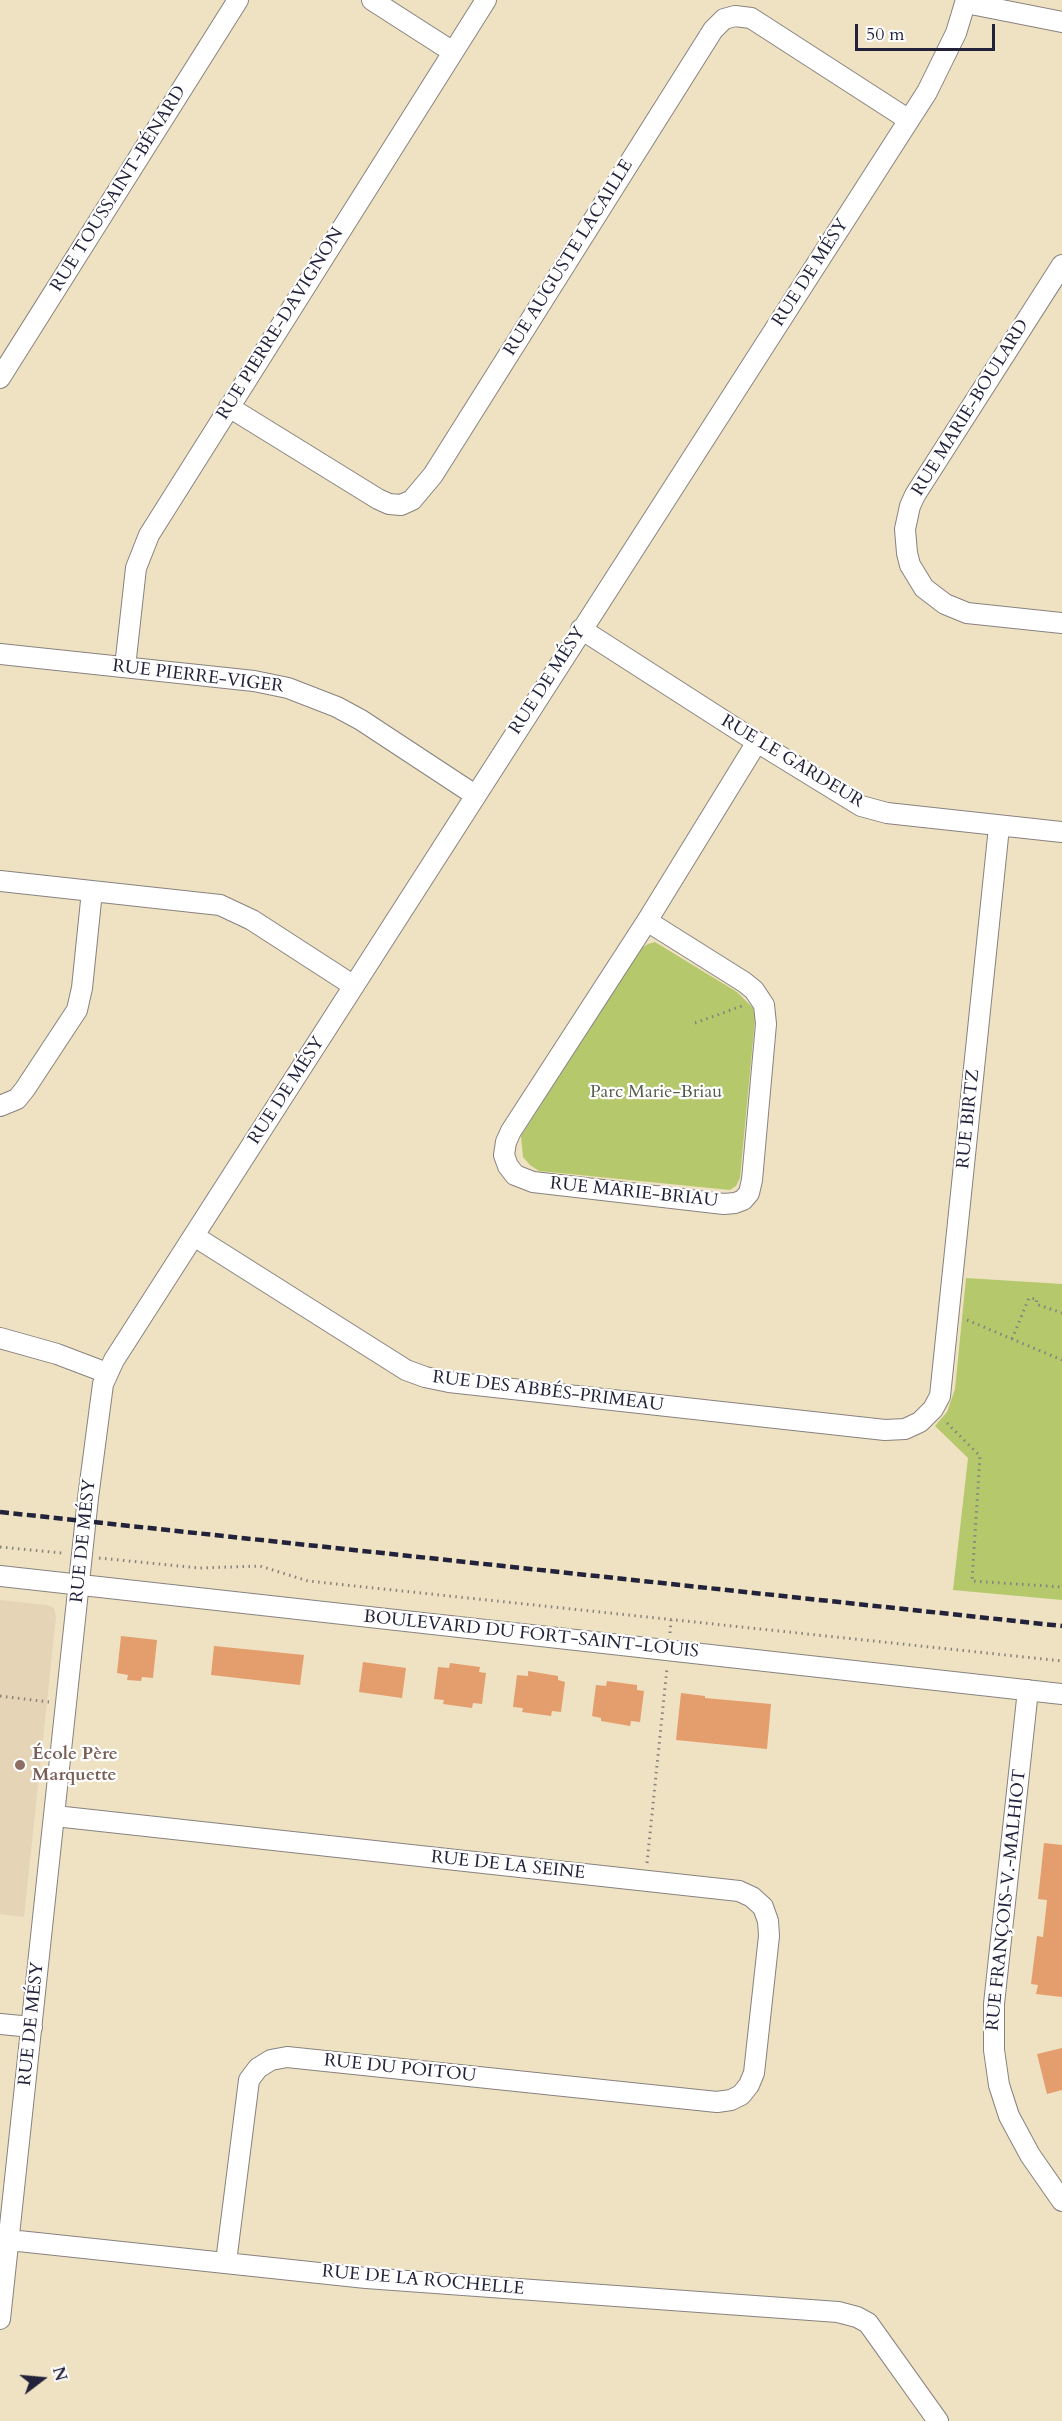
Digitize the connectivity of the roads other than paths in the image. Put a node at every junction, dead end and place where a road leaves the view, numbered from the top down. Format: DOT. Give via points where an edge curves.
graph roads {
  1 [pos="237,0"];
  2 [pos="372,0"];
  3 [pos="486,0"];
  4 [pos="966,1"];
  5 [pos="1062,22"];
  6 [pos="453,52"];
  7 [pos="909,120"];
  8 [pos="1062,265"];
  9 [pos="0,378"];
  10 [pos="230,407"];
  11 [pos="1062,623"];
  12 [pos="581,630"];
  13 [pos="0,654"];
  14 [pos="125,667"];
  15 [pos="757,742"];
  16 [pos="475,795"];
  17 [pos="999,827"];
  18 [pos="1062,832"];
  19 [pos="0,881"];
  20 [pos="93,891"];
  21 [pos="647,921"];
  22 [pos="354,986"];
  23 [pos="0,1106"];
  24 [pos="194,1236"];
  25 [pos="0,1338"];
  26 [pos="107,1373"];
  27 [pos="937,1413"];
  28 [pos="0,1576"];
  29 [pos="79,1585"];
  30 [pos="1028,1690"];
  31 [pos="1062,1694"];
  32 [pos="55,1816"];
  33 [pos="0,2024"];
  34 [pos="32,2027"];
  35 [pos="741,2095"];
  36 [pos="1062,2201"];
  37 [pos="9,2240"];
  38 [pos="226,2262"];
  39 [pos="0,2319"];
  40 [pos="938,2421"];
  1 -- 9 [label="street, RUE TOUSSAINT-BÉNARD"];
  2 -- 6 [label="street"];
  3 -- 6 [label="street, RUE PIERRE-DAVIGNON"];
  4 -- 5 [label="street"];
  4 -- 7 [label="street, RUE DE MÉSY" via="943,61"];
  6 -- 10 [label="street, RUE PIERRE-DAVIGNON"];
  7 -- 10 [label="street, RUE AUGUSTE LACAILLE" via="751,18 724,19 713,30 433,475 412,500 401,505 378,500"];
  7 -- 12 [label="street, RUE DE MÉSY"];
  8 -- 11 [label="street, RUE MARIE-BOULARD" via="915,495 905,529 910,565 924,588 945,604 967,612"];
  10 -- 14 [label="street, RUE PIERRE-DAVIGNON" via="153,527 142,551 136,568"];
  12 -- 15 [label="street, RUE LE GARDEUR"];
  12 -- 16 [label="street, RUE DE MÉSY"];
  13 -- 14 [label="street, RUE PIERRE-VIGER"];
  14 -- 16 [label="street, RUE PIERRE-VIGER" via="254,681 312,696 361,720"];
  15 -- 17 [label="street, RUE LE GARDEUR" via="871,810"];
  15 -- 21 [label="street, RUE MARIE-BRIAU"];
  16 -- 22 [label="street, RUE DE MÉSY"];
  17 -- 18 [label="street, RUE LE GARDEUR"];
  17 -- 27 [label="street, RUE BIRTZ"];
  19 -- 20 [label="street"];
  20 -- 22 [label="street" via="231,909"];
  20 -- 23 [label="street" via="77,1010 17,1099"];
  21 -- 21 [label="street, RUE MARIE-BRIAU" via="511,1131 504,1155 515,1175 533,1182 735,1203 749,1193 752,1180 766,1024 764,1005 744,982"];
  22 -- 24 [label="street, RUE DE MÉSY"];
  24 -- 26 [label="street, RUE DE MÉSY"];
  24 -- 27 [label="street, RUE DES ABBÉS-PRIMEAU" via="406,1370 425,1377 885,1430 905,1429"];
  25 -- 26 [label="street"];
  26 -- 29 [label="street, RUE DE MÉSY" via="100,1394"];
  28 -- 29 [label="street, BOULEVARD DU FORT-SAINT-LOUIS"];
  29 -- 30 [label="street, BOULEVARD DU FORT-SAINT-LOUIS"];
  29 -- 32 [label="street, RUE DE MÉSY"];
  30 -- 31 [label="street, BOULEVARD DU FORT-SAINT-LOUIS"];
  30 -- 36 [label="street, RUE FRANÇOIS-V.-MALHIOT" via="994,2004 994,2050 1009,2116"];
  32 -- 34 [label="street, RUE DE MÉSY"];
  32 -- 35 [label="street, RUE DE LA SEINE" via="739,1891 763,1907 769,1936 754,2073"];
  33 -- 34 [label="street"];
  34 -- 37 [label="street, RUE DE MÉSY"];
  35 -- 38 [label="street, RUE DU POITOU" via="717,2102 287,2057 271,2060 249,2080"];
  37 -- 38 [label="street, RUE DE LA ROCHELLE"];
  37 -- 39 [label="street, RUE DE MÉSY"];
  38 -- 40 [label="street, RUE DE LA ROCHELLE" via="366,2278 838,2312 868,2323"];
}
